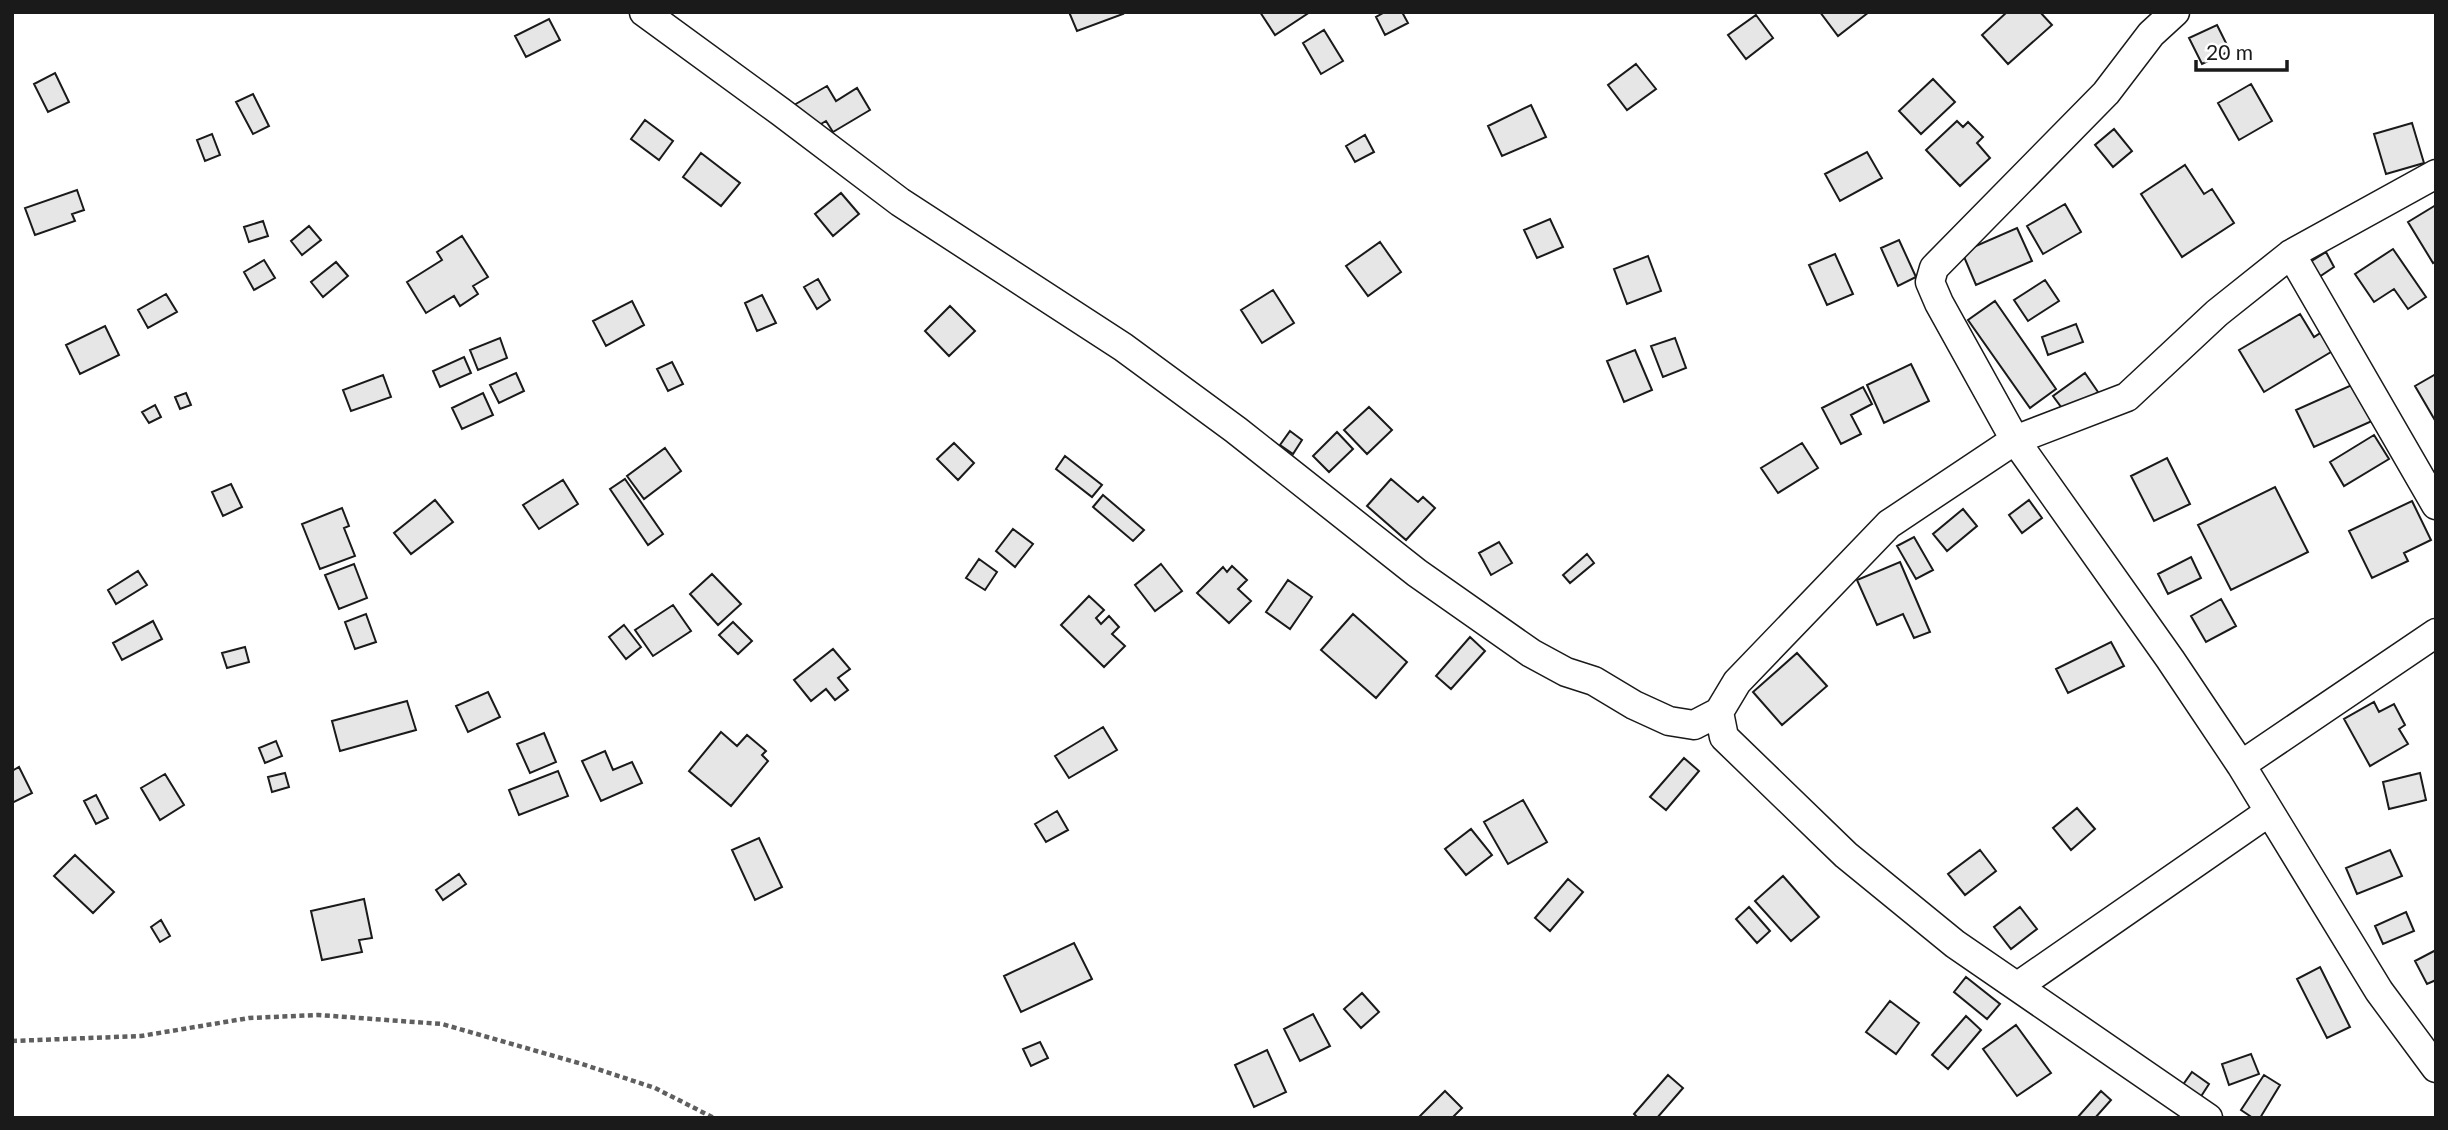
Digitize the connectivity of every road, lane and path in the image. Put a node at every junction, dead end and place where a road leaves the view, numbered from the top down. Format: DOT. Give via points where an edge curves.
graph roads {
  1 [pos="644,12"];
  2 [pos="2175,12"];
  3 [pos="2436,174"];
  4 [pos="2291,254"];
  5 [pos="2015,440"];
  6 [pos="2436,505"];
  7 [pos="2436,633"];
  8 [pos="1719,712"];
  9 [pos="2241,765"];
  10 [pos="2269,812"];
  11 [pos="2018,986"];
  12 [pos="12,1041"];
  13 [pos="2436,1068"];
  14 [pos="714,1118"];
  15 [pos="2208,1118"];
  1 -- 8 [label="street" via="900,202 1123,347 1237,430 1417,573 1531,653 1669,721 1694,725"];
  2 -- 5 [label="street" via="2151,34 2106,93 1934,268 1930,282 1938,303"];
  3 -- 4 [label="street"];
  4 -- 5 [label="street" via="2217,313 2127,397"];
  4 -- 6 [label="street"];
  5 -- 8 [label="street" via="1889,524 1737,682"];
  5 -- 9 [label="street"];
  7 -- 9 [label="street"];
  8 -- 11 [label="street" via="1724,737 1846,855 1955,944"];
  9 -- 10 [label="street"];
  10 -- 11 [label="street"];
  10 -- 13 [label="street" via="2379,991"];
  11 -- 15 [label="street"];
  12 -- 14 [label="path" via="141,1036 249,1018 318,1015 442,1024 655,1088"];
}
